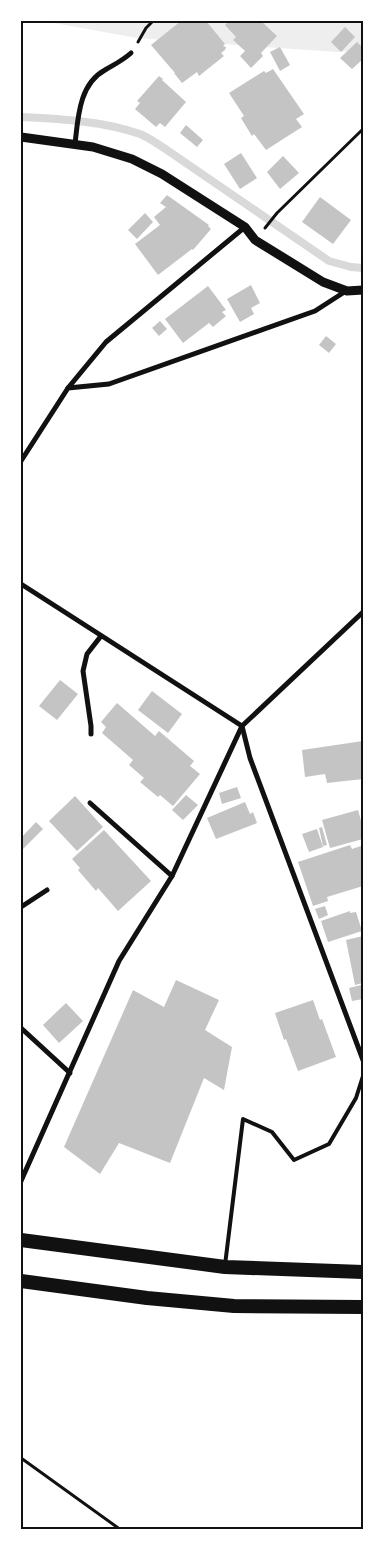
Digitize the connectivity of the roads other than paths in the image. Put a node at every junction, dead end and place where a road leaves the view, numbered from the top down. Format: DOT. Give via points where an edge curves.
graph roads {
  1 [pos="131,53"];
  2 [pos="21,137"];
  3 [pos="75,144"];
  4 [pos="245,227"];
  5 [pos="363,290"];
  6 [pos="347,291"];
  7 [pos="68,388"];
  8 [pos="21,461"];
  9 [pos="21,584"];
  10 [pos="363,612"];
  11 [pos="101,636"];
  12 [pos="242,726"];
  13 [pos="91,734"];
  14 [pos="90,803"];
  15 [pos="172,876"];
  16 [pos="47,890"];
  17 [pos="21,907"];
  18 [pos="21,1028"];
  19 [pos="363,1060"];
  20 [pos="70,1073"];
  21 [pos="363,1076"];
  22 [pos="21,1181"];
  23 [pos="21,1240"];
  24 [pos="225,1267"];
  25 [pos="363,1272"];
  26 [pos="21,1281"];
  27 [pos="363,1307"];
  1 -- 3 [label="street" via="104,70 88,87 81,104"];
  2 -- 3 [label="street"];
  3 -- 4 [label="street" via="132,159 162,174"];
  4 -- 6 [label="street" via="255,240 323,282"];
  4 -- 7 [label="street" via="106,342"];
  5 -- 6 [label="street"];
  6 -- 7 [label="street" via="314,311 110,384"];
  7 -- 8 [label="street"];
  9 -- 11 [label="street"];
  10 -- 12 [label="street"];
  11 -- 12 [label="street"];
  11 -- 13 [label="street" via="87,654 83,671"];
  12 -- 15 [label="street"];
  12 -- 19 [label="street" via="250,758"];
  14 -- 15 [label="street"];
  15 -- 20 [label="street" via="119,961"];
  16 -- 17 [label="street"];
  18 -- 20 [label="street"];
  20 -- 22 [label="street"];
  21 -- 24 [label="lane" via="356,1098 330,1144 294,1160 272,1132 243,1119"];
  23 -- 24 [label="highway"];
  24 -- 25 [label="highway"];
  26 -- 27 [label="highway" via="234,1306"];
}
